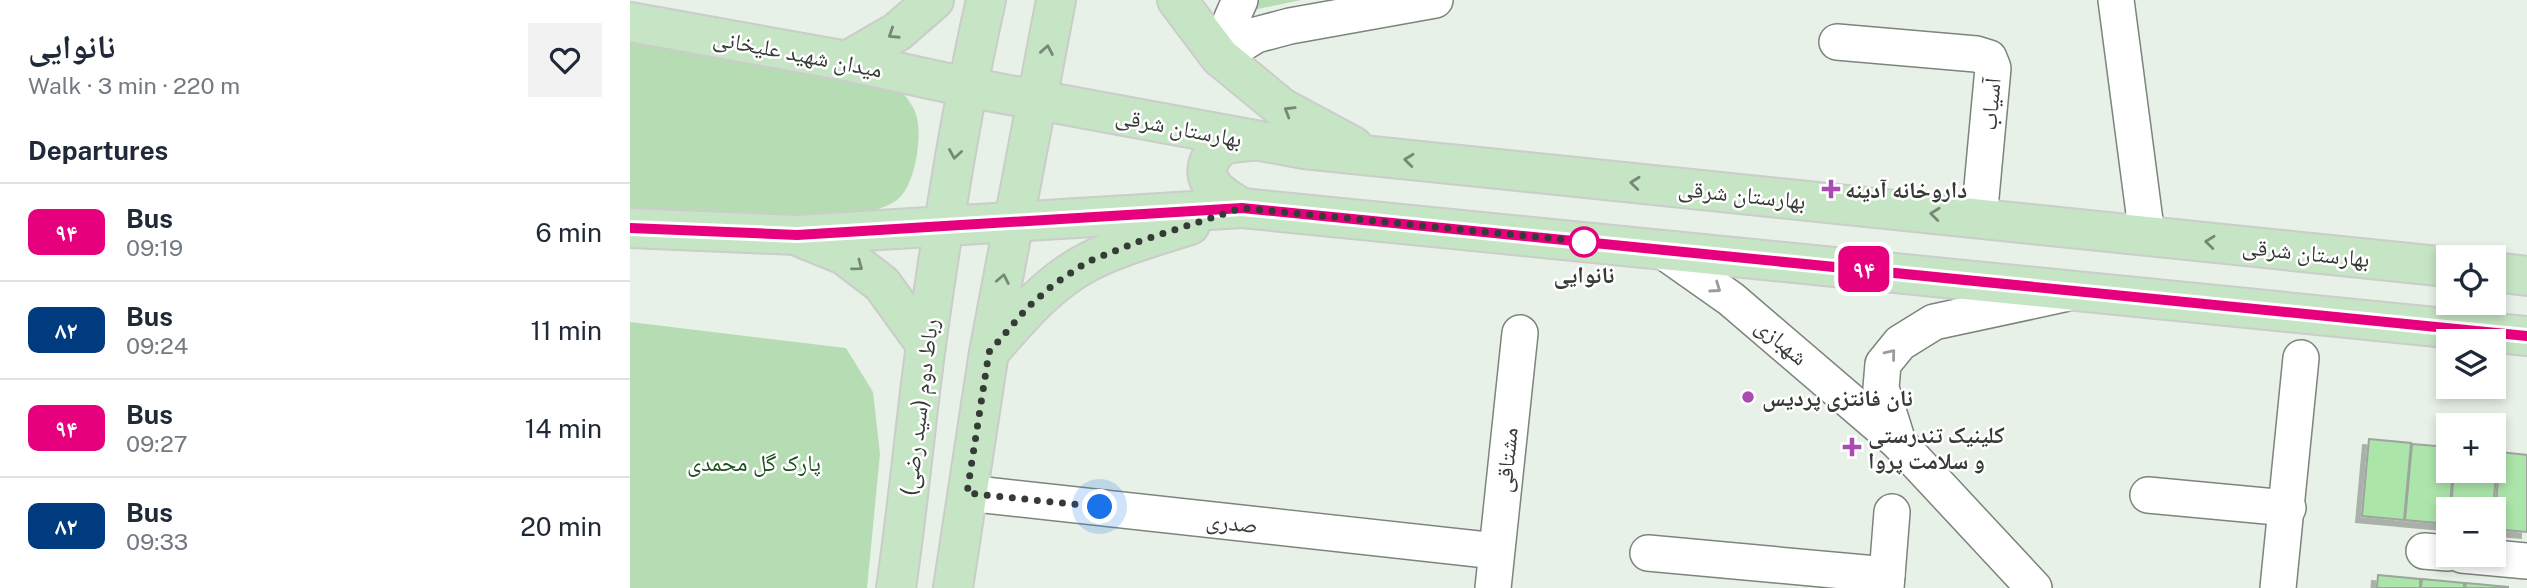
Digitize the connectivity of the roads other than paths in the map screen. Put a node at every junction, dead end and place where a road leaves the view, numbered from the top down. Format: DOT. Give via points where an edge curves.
graph roads {
  1 [pos="934,0"];
  2 [pos="986,0"];
  3 [pos="1056,0"];
  4 [pos="1177,0"];
  5 [pos="1240,0"];
  6 [pos="1435,0"];
  7 [pos="2116,0"];
  8 [pos="630,22"];
  9 [pos="1838,42"];
  10 [pos="1220,57"];
  11 [pos="848,61"];
  12 [pos="966,87"];
  13 [pos="1038,100"];
  14 [pos="1252,141"];
  15 [pos="1370,156"];
  16 [pos="1242,208"];
  17 [pos="1979,219"];
  18 [pos="1015,222"];
  19 [pos="944,225"];
  20 [pos="630,228"];
  21 [pos="797,235"];
  22 [pos="2147,236"];
  23 [pos="1660,249"];
  24 [pos="2436,266"];
  25 [pos="2506,273"];
  26 [pos="2527,276"];
  27 [pos="2080,291"];
  28 [pos="1520,333"];
  29 [pos="2527,336"];
  30 [pos="926,345"];
  31 [pos="989,352"];
  32 [pos="2301,358"];
  33 [pos="1898,442"];
  34 [pos="967,493"];
  35 [pos="2148,495"];
  36 [pos="2288,509"];
  37 [pos="1892,512"];
  38 [pos="1496,551"];
  39 [pos="1648,554"];
  40 [pos="2506,559"];
  41 [pos="2527,561"];
  42 [pos="897,579"];
  43 [pos="954,582"];
  44 [pos="1886,582"];
  45 [pos="1493,588"];
  46 [pos="2034,588"];
  47 [pos="2278,588"];
  1 -- 11 [label="main road, one-way" via="897,32"];
  2 -- 12 [label="main road"];
  13 -- 3 [label="main road, one-way"];
  4 -- 10 [label="main road"];
  5 -- 10 [label="street"];
  6 -- 10 [label="street" via="1256,35"];
  7 -- 22 [label="street"];
  8 -- 11 [label="main road, میدان شهید علیخانی"];
  9 -- 17 [label="street, آسیاب" via="1989,58 1993,68"];
  15 -- 10 [label="main road, one-way" via="1282,108"];
  11 -- 12 [label="main road, میدان شهید علیخانی"];
  12 -- 13 [label="main road, میدان شهید علیخانی"];
  12 -- 19 [label="main road, one-way"];
  13 -- 14 [label="main road, بهارستان شرقی"];
  13 -- 18 [label="main road"];
  14 -- 15 [label="main road, بهارستان شرقی"];
  14 -- 16 [label="main road" via="1224,145 1207,166 1208,180 1220,196"];
  17 -- 15 [label="main road, بهارستان شرقی, one-way"];
  16 -- 18 [label="main road"];
  16 -- 23 [label="main road"];
  16 -- 31 [label="main road" via="1087,262 1028,307"];
  17 -- 22 [label="main road, بهارستان شرقی"];
  18 -- 19 [label="main road"];
  31 -- 18 [label="main road, one-way"];
  19 -- 21 [label="main road"];
  19 -- 30 [label="main road, رباط دوم (سید رضی)"];
  20 -- 21 [label="main road"];
  21 -- 30 [label="main road, one-way" via="844,255 882,284"];
  24 -- 22 [label="main road, بهارستان شرقی, one-way"];
  23 -- 27 [label="main road"];
  23 -- 33 [label="street, شهبازی, one-way" via="1731,299"];
  25 -- 26 [label="main road"];
  27 -- 29 [label="main road"];
  33 -- 27 [label="street, شهبازی, one-way" via="1881,388 1884,364 1900,343 1934,322"];
  28 -- 38 [label="street, مشتاقی"];
  30 -- 42 [label="main road, رباط دوم (سید رضی)"];
  31 -- 34 [label="main road"];
  32 -- 36 [label="street"];
  33 -- 46 [label="street, شهبازی"];
  34 -- 38 [label="street, صدری"];
  34 -- 43 [label="main road"];
  35 -- 36 [label="street"];
  36 -- 47 [label="street"];
  37 -- 44 [label="street"];
  38 -- 45 [label="street, مشتاقی"];
  39 -- 44 [label="street"];
  40 -- 41 [label="street"];
  42 -- 43 [label="main road" via="916,561 936,563"];
}
